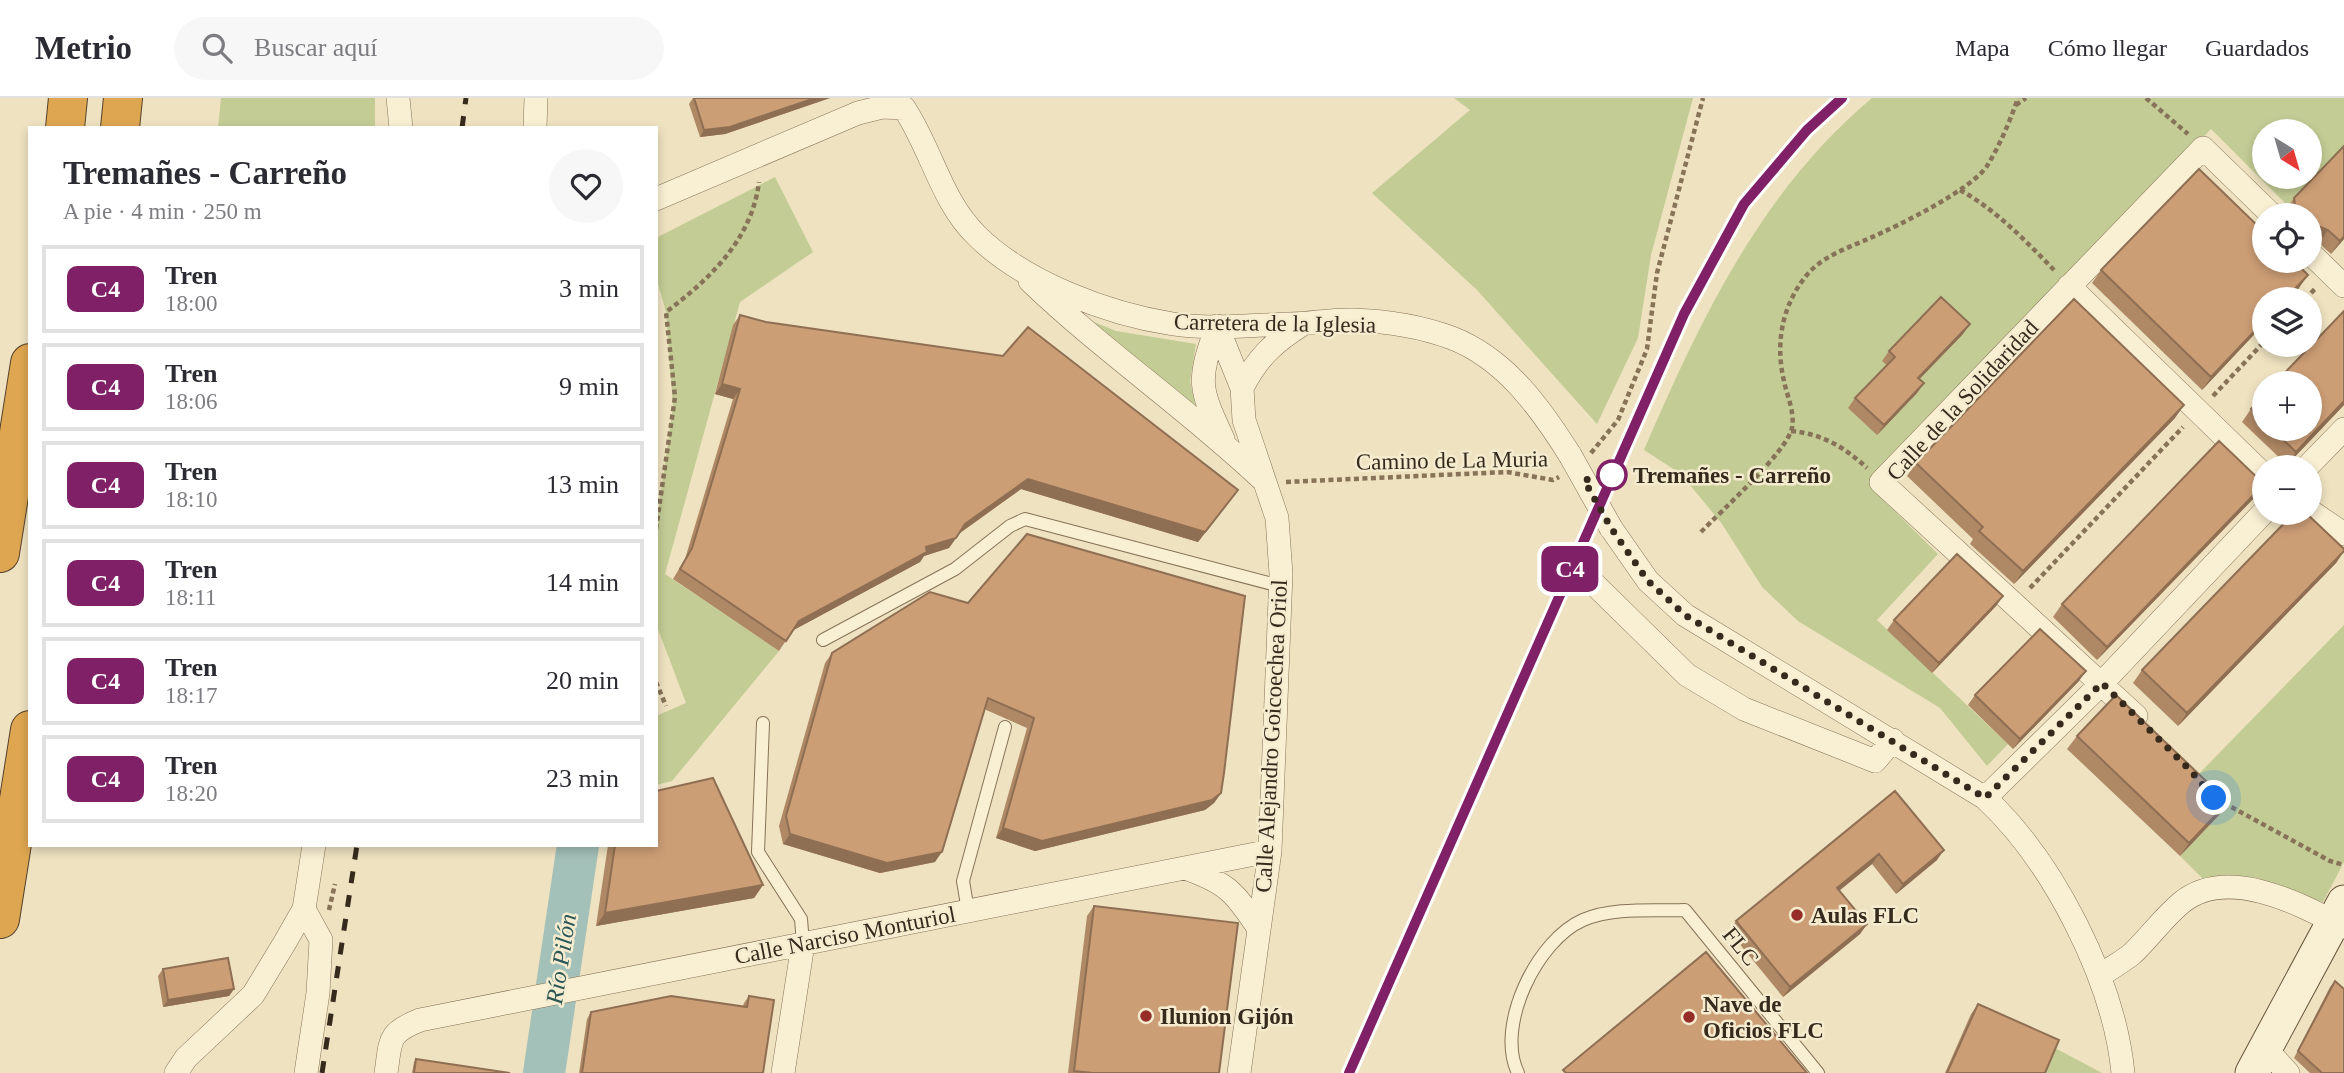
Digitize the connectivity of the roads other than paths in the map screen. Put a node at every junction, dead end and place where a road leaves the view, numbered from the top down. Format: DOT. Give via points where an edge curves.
graph roads {
  1 [pos="68,98"];
  2 [pos="123,98"];
  3 [pos="398,98"];
  4 [pos="536,98"];
  5 [pos="907,103"];
  6 [pos="65,126"];
  7 [pos="120,126"];
  8 [pos="401,126"];
  9 [pos="535,126"];
  10 [pos="658,198"];
  11 [pos="2260,203"];
  12 [pos="1010,262"];
  13 [pos="2322,265"];
  14 [pos="2069,286"];
  15 [pos="2344,286"];
  16 [pos="1303,324"];
  17 [pos="1217,326"];
  18 [pos="28,376"];
  19 [pos="1242,388"];
  20 [pos="2344,429"];
  21 [pos="1226,445"];
  22 [pos="2319,455"];
  23 [pos="2252,463"];
  24 [pos="1266,483"];
  25 [pos="2322,519"];
  26 [pos="2252,525"];
  27 [pos="2344,534"];
  28 [pos="0,553"];
  29 [pos="1582,564"];
  30 [pos="1280,586"];
  31 [pos="823,640"];
  32 [pos="2102,683"];
  33 [pos="763,723"];
  34 [pos="1005,727"];
  35 [pos="2152,733"];
  36 [pos="1893,740"];
  37 [pos="28,743"];
  38 [pos="1985,798"];
  39 [pos="314,847"];
  40 [pos="1270,851"];
  41 [pos="1185,868"];
  42 [pos="304,909"];
  43 [pos="968,911"];
  44 [pos="2341,917"];
  45 [pos="0,919"];
  46 [pos="1259,929"];
  47 [pos="803,944"];
  48 [pos="2101,975"];
  49 [pos="2269,1065"];
  50 [pos="2125,1068"];
  51 [pos="176,1073"];
  52 [pos="306,1073"];
  53 [pos="386,1073"];
  54 [pos="783,1073"];
  55 [pos="1239,1073"];
  56 [pos="1518,1073"];
  57 [pos="1818,1073"];
  1 -- 6 [label="highway"];
  2 -- 7 [label="highway"];
  3 -- 8 [label="street"];
  4 -- 9 [label="street"];
  5 -- 10 [label="street, Carretera de la Iglesia" via="858,113"];
  5 -- 12 [label="street, Carretera de la Iglesia" via="949,202 977,236"];
  11 -- 14 [label="street, Calle de la Solidaridad" via="2203,148"];
  12 -- 17 [label="street, Carretera de la Iglesia" via="1075,297 1136,316"];
  12 -- 21 [label="street, Calle Alejandro Goicoechea Oriol" via="1063,313"];
  13 -- 15 [label="street"];
  14 -- 23 [label="street"];
  14 -- 32 [label="street, Calle de la Solidaridad" via="1881,482"];
  16 -- 17 [label="street, Carretera de la Iglesia"];
  16 -- 19 [label="street" via="1273,343"];
  16 -- 36 [label="street, Carretera de la Iglesia, bridge" via="1352,320 1400,325 1452,338 1484,356 1543,412 1648,581 1685,615"];
  17 -- 19 [label="street, Calle Alejandro Goicoechea Oriol"];
  17 -- 21 [label="street, Calle Alejandro Goicoechea Oriol" via="1206,357 1202,390"];
  18 -- 28 [label="highway"];
  19 -- 24 [label="street, Calle Alejandro Goicoechea Oriol" via="1244,420"];
  20 -- 22 [label="street"];
  21 -- 24 [label="street, Calle Alejandro Goicoechea Oriol"];
  24 -- 30 [label="street, Calle Alejandro Goicoechea Oriol" via="1277,518"];
  25 -- 27 [label="street"];
  26 -- 32 [label="street"];
  29 -- 36 [label="street" via="1588,578 1687,675 1744,709 1875,761"];
  30 -- 31 [label="lane" via="1025,519 955,569"];
  30 -- 40 [label="street, Calle Alejandro Goicoechea Oriol"];
  32 -- 35 [label="street, Calle de la Solidaridad"];
  32 -- 38 [label="street"];
  33 -- 47 [label="lane" via="758,852 800,919"];
  34 -- 43 [label="lane" via="963,881"];
  36 -- 38 [label="street, Carretera de la Iglesia"];
  37 -- 45 [label="highway"];
  38 -- 48 [label="street, Carretera de la Iglesia" via="2013,823 2052,880"];
  39 -- 42 [label="street"];
  40 -- 41 [label="street, Calle Narciso Monturiol"];
  40 -- 46 [label="street, Calle Alejandro Goicoechea Oriol"];
  41 -- 43 [label="street, Calle Narciso Monturiol"];
  41 -- 46 [label="street" via="1219,880"];
  42 -- 51 [label="street" via="253,995"];
  42 -- 52 [label="street" via="321,940"];
  43 -- 47 [label="street, Calle Narciso Monturiol"];
  44 -- 48 [label="street" via="2268,893 2233,887 2200,892 2182,902 2131,954"];
  44 -- 49 [label="street"];
  46 -- 55 [label="street, Calle Alejandro Goicoechea Oriol"];
  47 -- 53 [label="street, Calle Narciso Monturiol" via="420,1020 398,1029"];
  47 -- 54 [label="street"];
  48 -- 50 [label="street, Carretera de la Iglesia"];
  56 -- 57 [label="lane, FLC" via="1512,1024 1524,981 1560,936 1583,920 1621,912 1685,910"];
}
